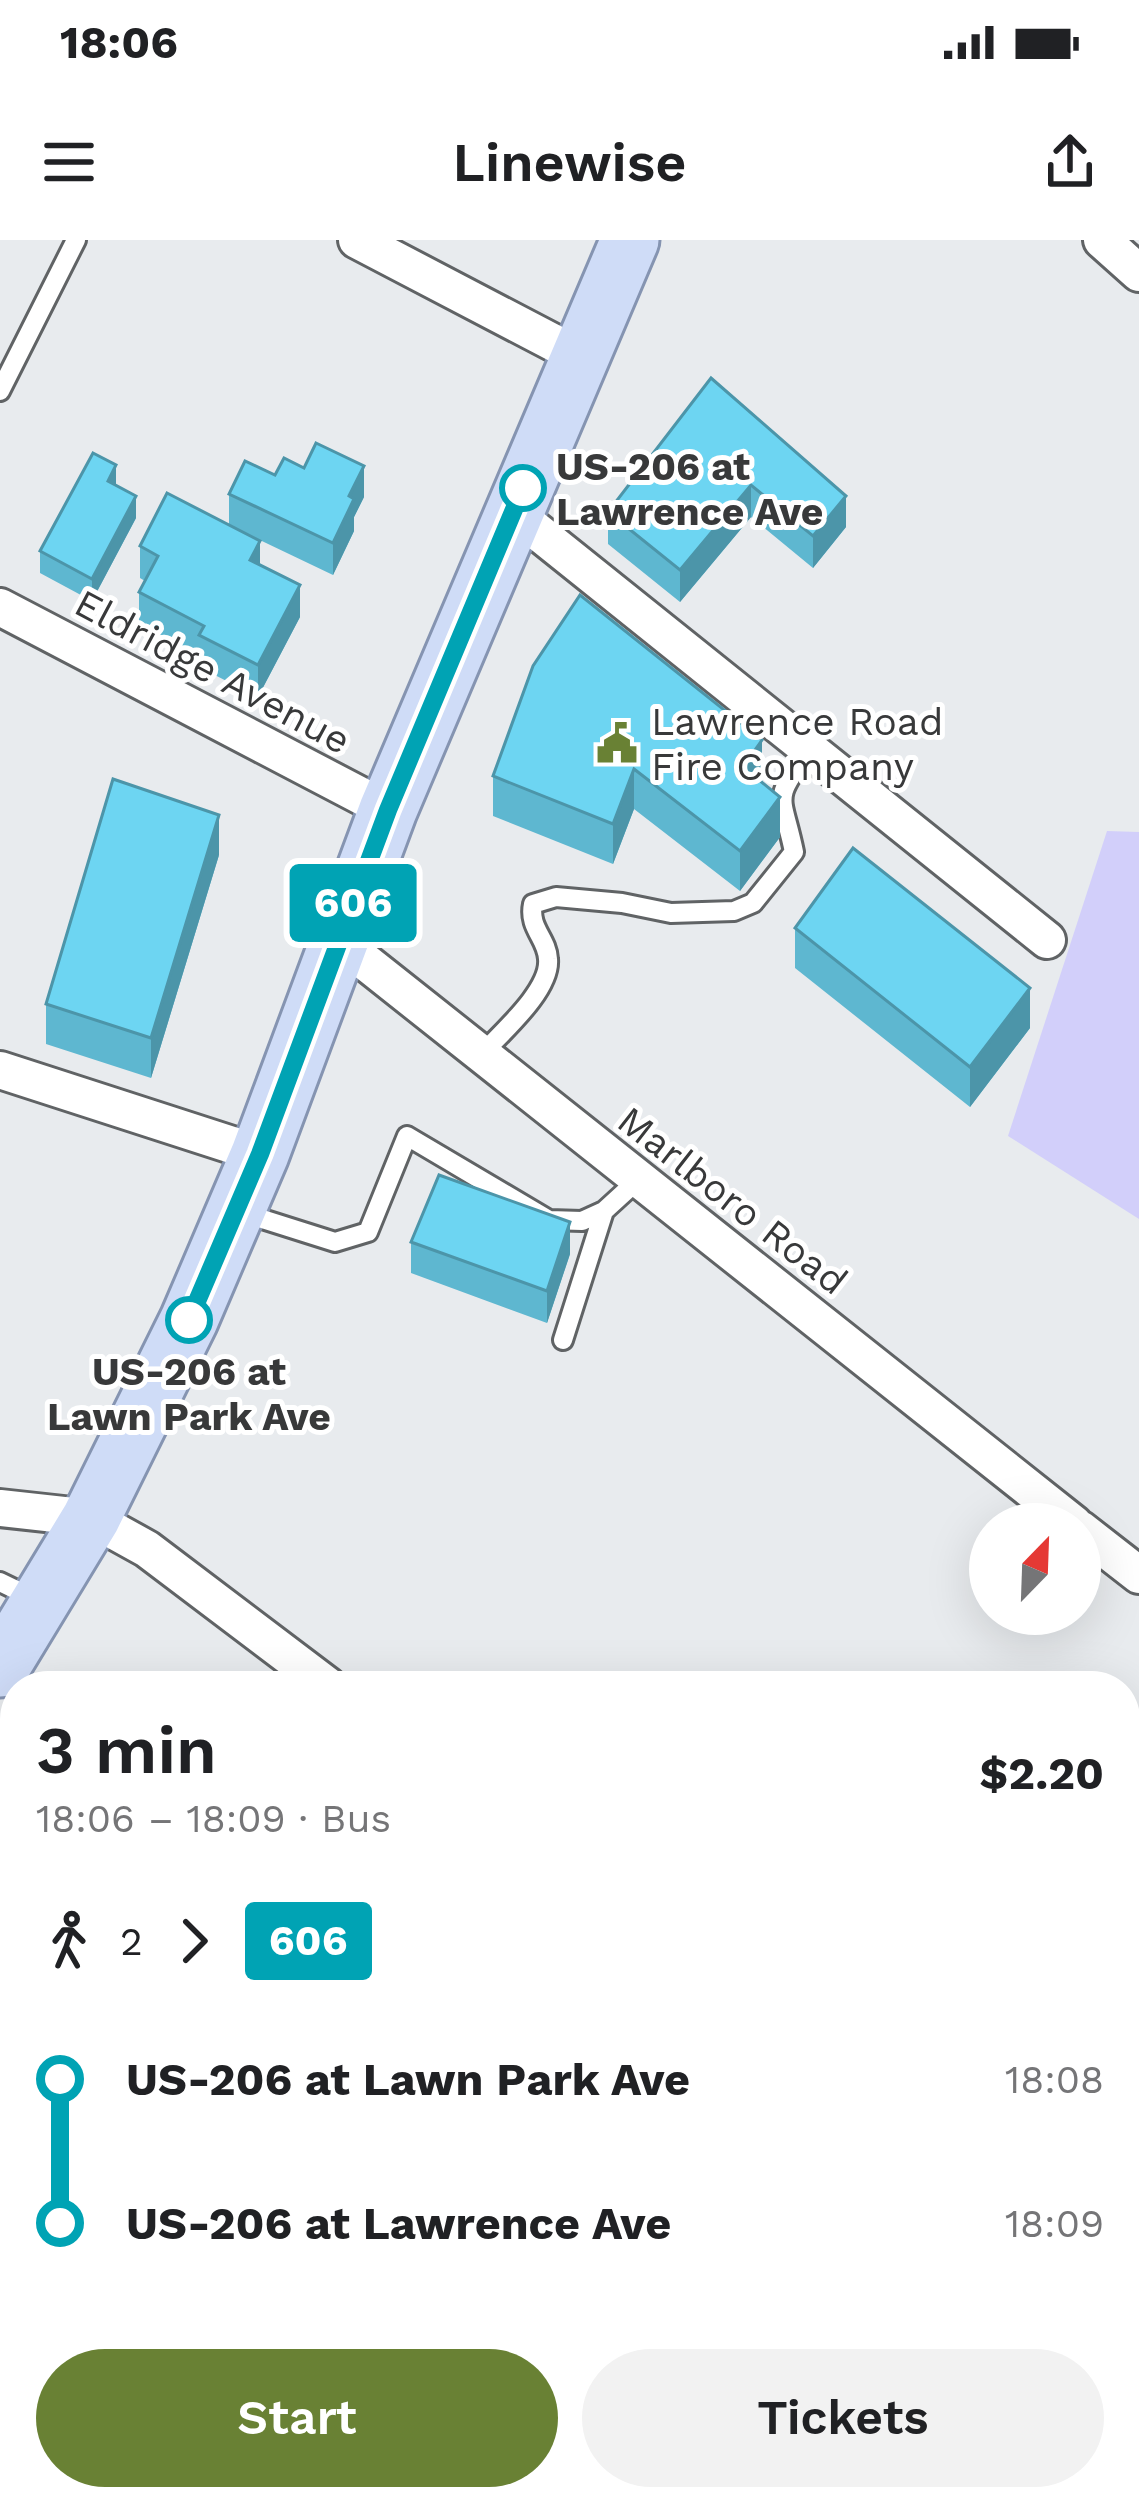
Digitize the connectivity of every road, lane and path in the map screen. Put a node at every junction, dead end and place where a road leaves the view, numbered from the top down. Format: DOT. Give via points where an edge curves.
graph roads {
  1 [pos="76,240"];
  2 [pos="357,240"];
  3 [pos="631,240"];
  4 [pos="1102,240"];
  5 [pos="1139,273"];
  6 [pos="579,356"];
  7 [pos="0,391"];
  8 [pos="513,512"];
  9 [pos="0,607"];
  10 [pos="810,749"];
  11 [pos="388,810"];
  12 [pos="339,940"];
  13 [pos="1047,940"];
  14 [pos="482,1054"];
  15 [pos="0,1070"];
  16 [pos="260,1154"];
  17 [pos="639,1179"];
  18 [pos="236,1210"];
  19 [pos="604,1211"];
  20 [pos="563,1340"];
  21 [pos="1048,1503"];
  22 [pos="0,1508"];
  23 [pos="92,1518"];
  24 [pos="1101,1545"];
  25 [pos="1139,1575"];
  26 [pos="20,1592"];
  27 [pos="0,1666"];
  28 [pos="308,1671"];
  1 -- 7 [label="lane"];
  2 -- 6 [label="street"];
  3 -- 6 [label="main road"];
  4 -- 5 [label="street"];
  6 -- 8 [label="main road"];
  8 -- 10 [label="street"];
  8 -- 11 [label="main road"];
  9 -- 11 [label="street, Eldridge Avenue"];
  10 -- 13 [label="street"];
  10 -- 14 [label="lane" via="783,785 794,852 753,903 690,915 575,898 532,904 530,920 549,956 544,984"];
  11 -- 12 [label="main road"];
  12 -- 14 [label="street, Marlboro Road"];
  12 -- 16 [label="main road"];
  14 -- 17 [label="street, Marlboro Road"];
  15 -- 16 [label="street"];
  16 -- 18 [label="main road"];
  17 -- 19 [label="lane"];
  17 -- 21 [label="street, Marlboro Road"];
  18 -- 19 [label="lane" via="335,1242 368,1232 406,1136 549,1220 582,1221"];
  18 -- 23 [label="main road"];
  19 -- 20 [label="lane"];
  22 -- 23 [label="street"];
  23 -- 26 [label="main road"];
  23 -- 28 [label="street" via="147,1549"];
  24 -- 25 [label="street, Marlboro Road"];
  26 -- 27 [label="main road"];
}
